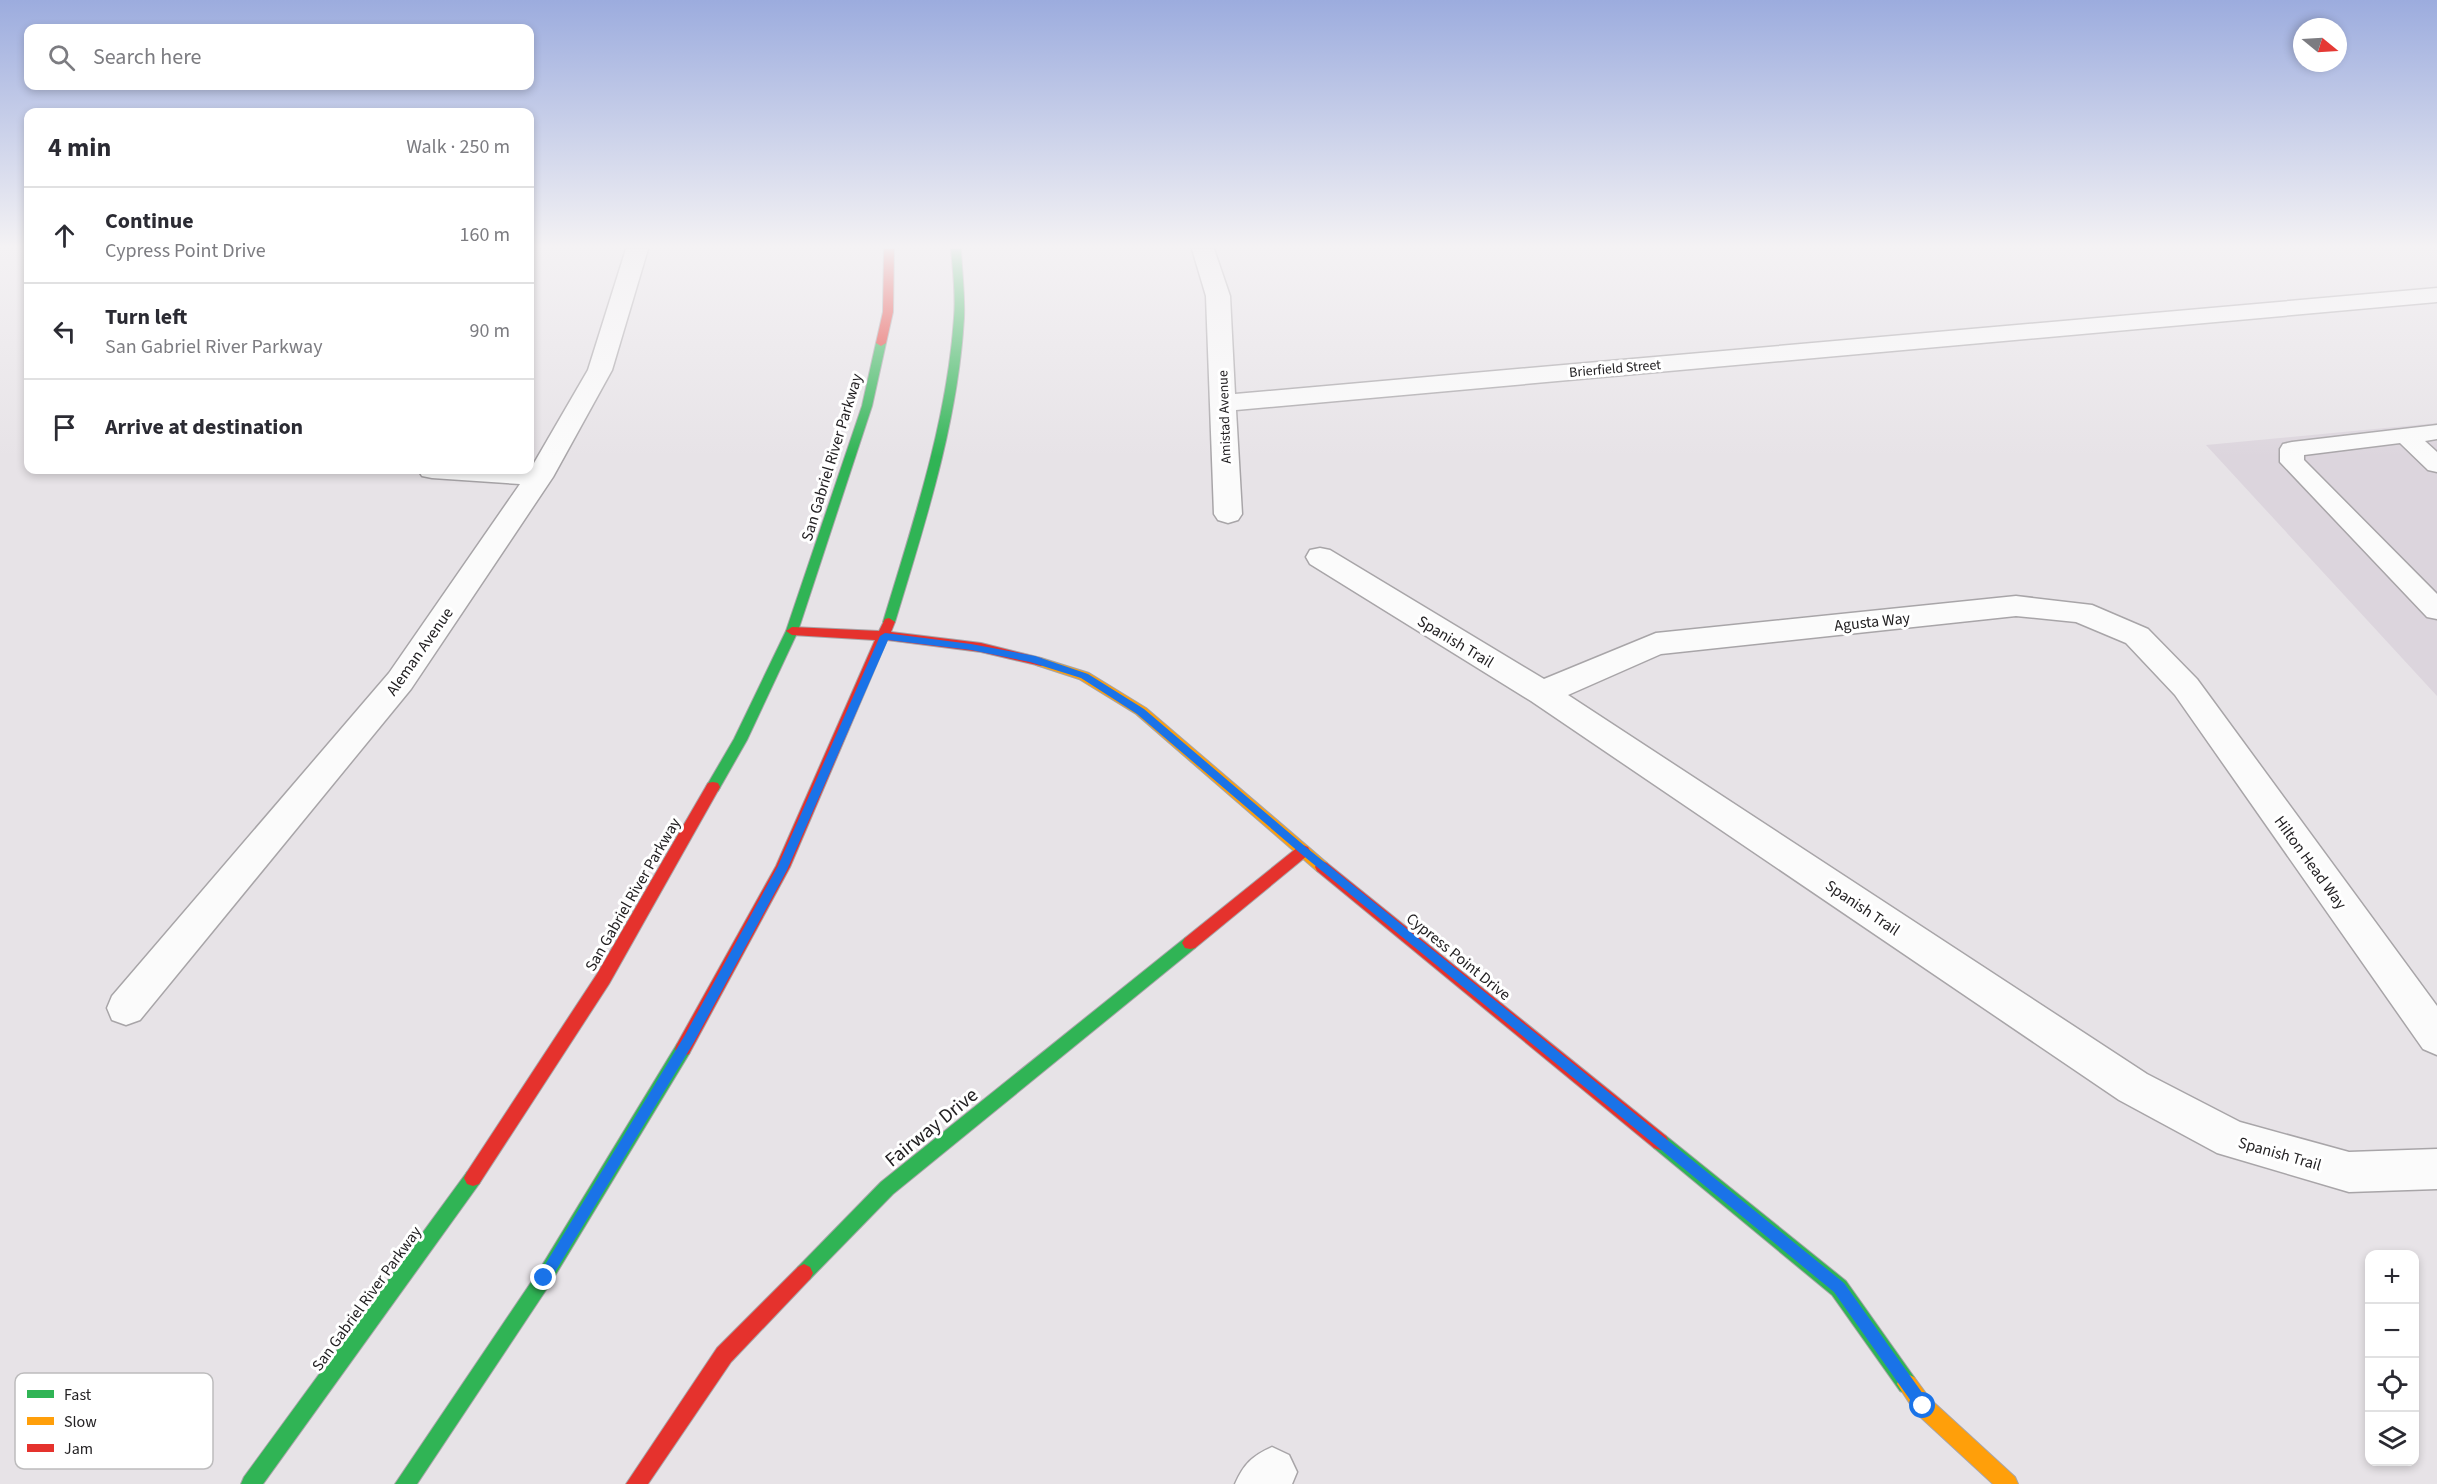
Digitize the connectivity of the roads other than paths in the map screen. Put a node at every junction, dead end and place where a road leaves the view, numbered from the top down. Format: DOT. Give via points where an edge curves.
graph roads {
  1 [pos="616,318"];
  2 [pos="887,318"];
  3 [pos="959,318"];
  4 [pos="1219,318"];
  5 [pos="2176,318"];
  6 [pos="1224,403"];
  7 [pos="2437,432"];
  8 [pos="2405,435"];
  9 [pos="2437,465"];
  10 [pos="493,474"];
  11 [pos="539,477"];
  12 [pos="1228,514"];
  13 [pos="1320,557"];
  14 [pos="2437,610"];
  15 [pos="792,631"];
  16 [pos="885,636"];
  17 [pos="2186,687"];
  18 [pos="1542,693"];
  19 [pos="1303,850"];
  20 [pos="126,1008"];
  21 [pos="2437,1037"];
  22 [pos="2437,1169"];
  23 [pos="250,1484"];
  24 [pos="405,1484"];
  25 [pos="636,1484"];
  26 [pos="2008,1484"];
  1 -- 11 [label="street, Aleman Avenue" via="600,370"];
  2 -- 15 [label="main road, San Gabriel River Parkway" via="867,406"];
  3 -- 16 [label="main road" via="950,395 929,490"];
  4 -- 6 [label="street, Amistad Avenue"];
  5 -- 6 [label="street, Brierfield Street"];
  6 -- 12 [label="street, Amistad Avenue"];
  7 -- 8 [label="lane"];
  8 -- 9 [label="lane"];
  8 -- 14 [label="lane" via="2292,449 2292,462"];
  10 -- 11 [label="street"];
  11 -- 20 [label="street, Aleman Avenue" via="400,681"];
  13 -- 18 [label="street, Spanish Trail"];
  15 -- 16 [label="main road, Cypress Point Drive"];
  15 -- 23 [label="main road, San Gabriel River Parkway" via="740,740 603,979 457,1202"];
  16 -- 19 [label="main road, Cypress Point Drive" via="1020,656 1084,676 1141,711"];
  16 -- 24 [label="main road" via="783,867 690,1038 544,1278"];
  17 -- 18 [label="street, Agusta Way" via="2137,636 2081,612 2016,606 1656,644"];
  17 -- 21 [label="street, Hilton Head Way"];
  18 -- 22 [label="street, Spanish Trail" via="2133,1087 2232,1139 2349,1172"];
  19 -- 25 [label="main road, Fairway Drive" via="887,1188 724,1355"];
  19 -- 26 [label="main road, Cypress Point Drive" via="1839,1288 1923,1406"];
}
